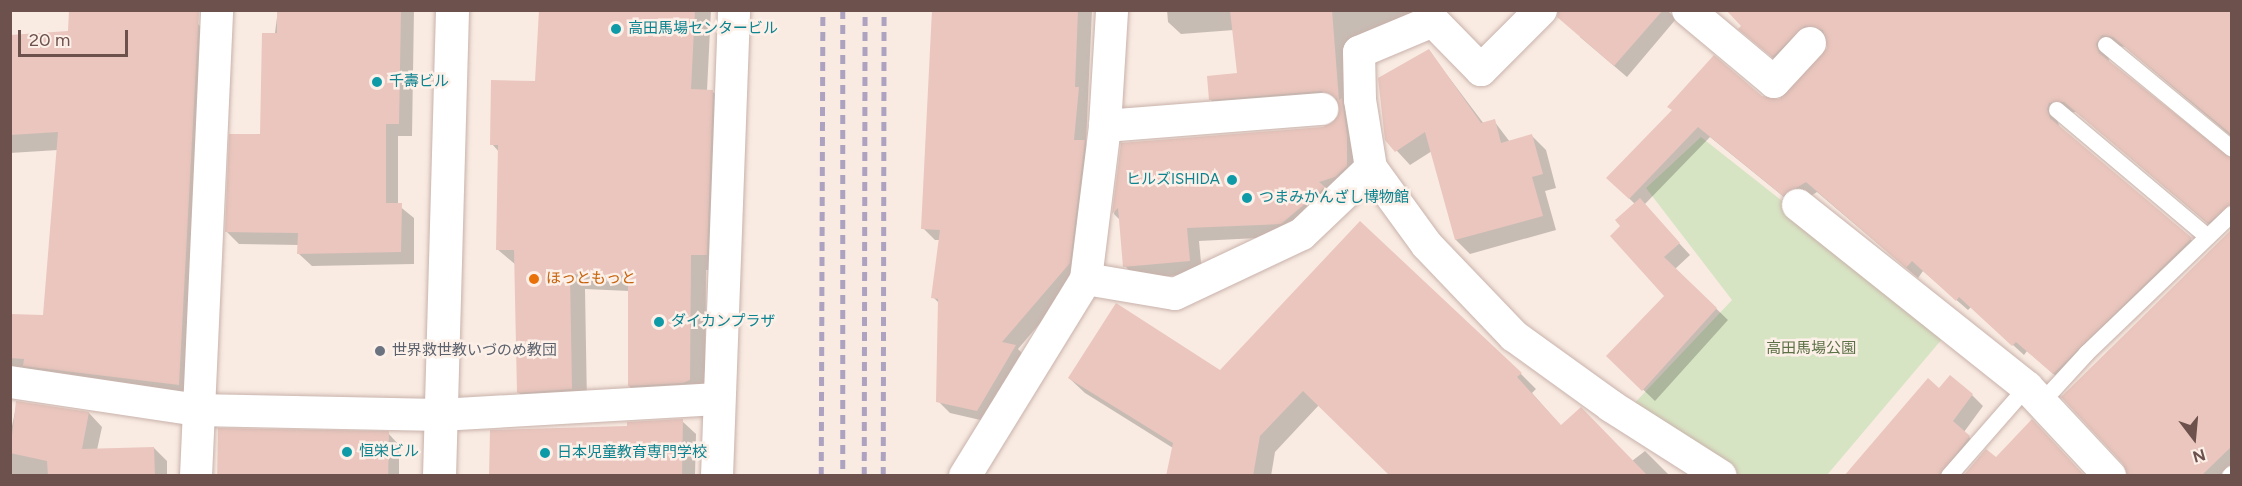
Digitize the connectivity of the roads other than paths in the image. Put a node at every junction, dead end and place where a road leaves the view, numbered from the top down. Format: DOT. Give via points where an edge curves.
graph roads {
  1 [pos="217,10"];
  2 [pos="452,10"];
  3 [pos="734,10"];
  4 [pos="1112,10"];
  5 [pos="1541,10"];
  6 [pos="1688,10"];
  7 [pos="1810,42"];
  8 [pos="2106,45"];
  9 [pos="1322,109"];
  10 [pos="2057,110"];
  11 [pos="1105,126"];
  12 [pos="2232,149"];
  13 [pos="1371,168"];
  14 [pos="1798,205"];
  15 [pos="2232,214"];
  16 [pos="2208,237"];
  17 [pos="1086,279"];
  18 [pos="10,382"];
  19 [pos="2035,394"];
  20 [pos="718,399"];
  21 [pos="197,410"];
  22 [pos="440,415"];
  23 [pos="196,476"];
  24 [pos="439,476"];
  25 [pos="717,476"];
  26 [pos="965,476"];
  27 [pos="1721,476"];
  28 [pos="1949,476"];
  29 [pos="2110,476"];
  1 -- 21 [label="street"];
  2 -- 22 [label="street"];
  3 -- 20 [label="street"];
  4 -- 11 [label="street"];
  5 -- 13 [label="street" via="1481,70 1433,21 1359,52 1360,100"];
  6 -- 7 [label="street" via="1774,82"];
  8 -- 12 [label="lane"];
  9 -- 11 [label="street"];
  10 -- 16 [label="lane"];
  11 -- 17 [label="street"];
  13 -- 17 [label="street" via="1302,234 1175,294"];
  13 -- 27 [label="street" via="1427,245 1514,336 1611,406"];
  14 -- 19 [label="street"];
  15 -- 16 [label="lane"];
  16 -- 19 [label="lane" via="2087,353"];
  17 -- 26 [label="street"];
  18 -- 21 [label="street"];
  19 -- 28 [label="lane"];
  19 -- 29 [label="street"];
  20 -- 22 [label="street"];
  20 -- 25 [label="street"];
  21 -- 22 [label="street"];
  21 -- 23 [label="street"];
  22 -- 24 [label="street"];
}
